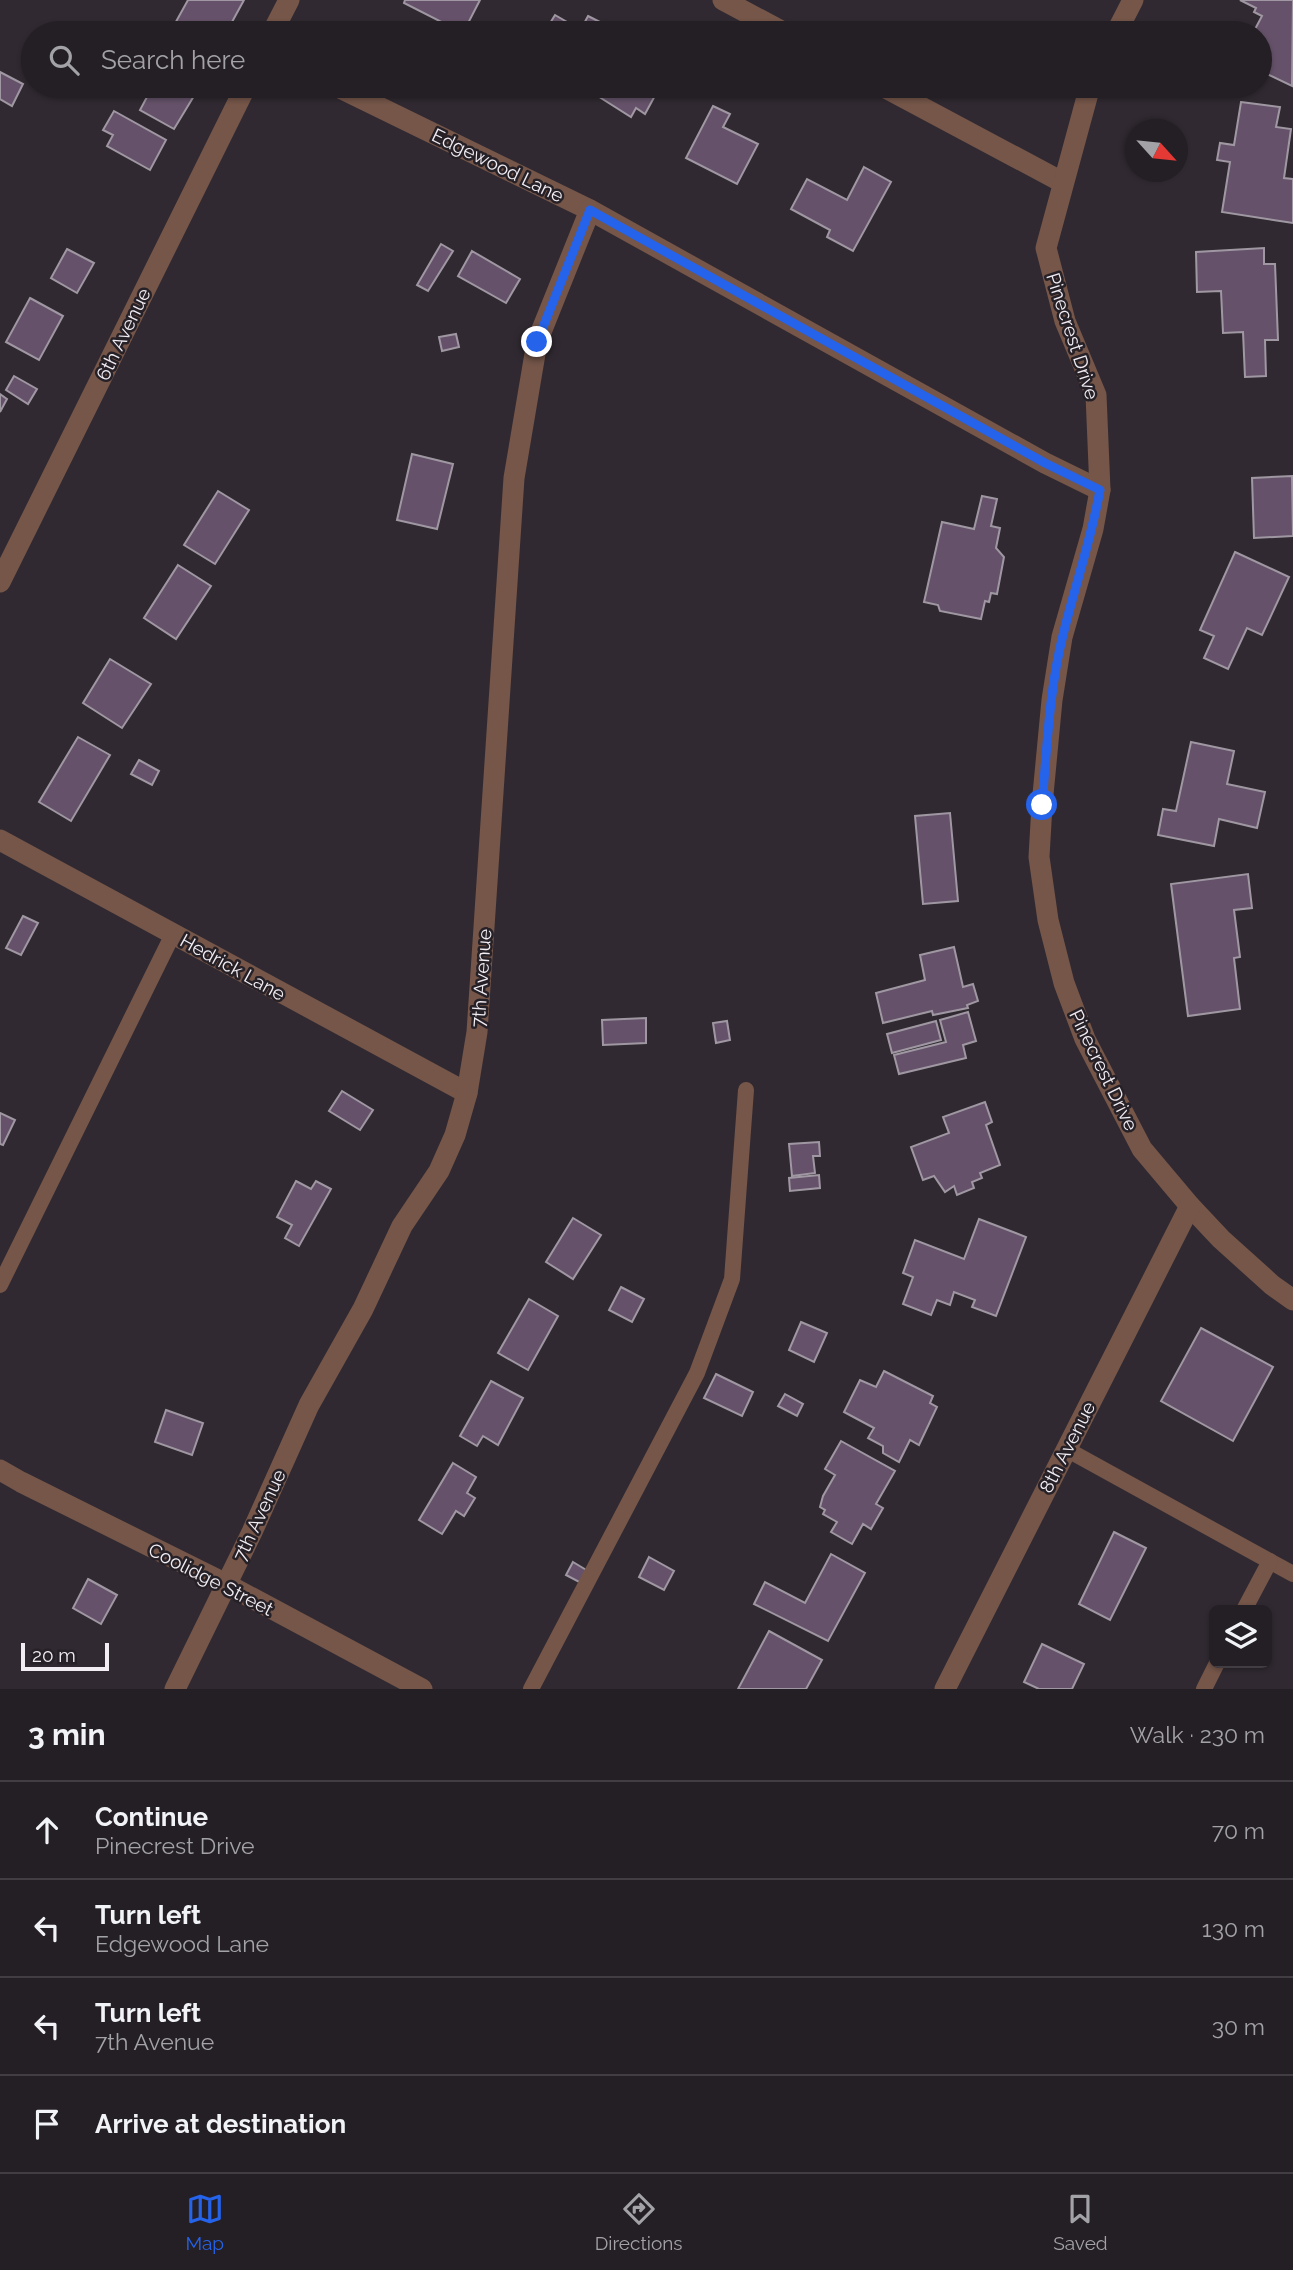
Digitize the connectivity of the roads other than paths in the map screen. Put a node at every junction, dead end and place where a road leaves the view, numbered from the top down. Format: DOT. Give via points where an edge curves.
graph roads {
  1 [pos="289,0"];
  2 [pos="723,0"];
  3 [pos="1133,0"];
  4 [pos="278,21"];
  5 [pos="762,21"];
  6 [pos="1122,21"];
  7 [pos="240,98"];
  8 [pos="361,98"];
  9 [pos="904,98"];
  10 [pos="1086,98"];
  11 [pos="1062,182"];
  12 [pos="590,210"];
  13 [pos="1100,490"];
  14 [pos="0,582"];
  15 [pos="0,840"];
  16 [pos="173,934"];
  17 [pos="746,1090"];
  18 [pos="467,1093"];
  19 [pos="1190,1206"];
  20 [pos="0,1285"];
  21 [pos="1293,1300"];
  22 [pos="1066,1449"];
  23 [pos="0,1470"];
  24 [pos="1270,1561"];
  25 [pos="1293,1574"];
  26 [pos="226,1584"];
  27 [pos="1247,1605"];
  28 [pos="1214,1668"];
  29 [pos="174,1689"];
  30 [pos="422,1689"];
  31 [pos="531,1689"];
  32 [pos="945,1689"];
  33 [pos="1204,1689"];
  1 -- 4 [label="street"];
  2 -- 5 [label="street"];
  3 -- 6 [label="street"];
  7 -- 14 [label="street, 6th Avenue"];
  8 -- 12 [label="street, Edgewood Lane"];
  9 -- 11 [label="street"];
  10 -- 11 [label="street, Pinecrest Drive"];
  11 -- 13 [label="street, Pinecrest Drive" via="1046,248 1065,321 1096,394"];
  12 -- 13 [label="street, Edgewood Lane"];
  12 -- 18 [label="street, 7th Avenue" via="537,342 514,478 477,1032"];
  13 -- 19 [label="street, Pinecrest Drive" via="1060,649 1039,857 1048,920 1085,1040 1142,1149"];
  15 -- 16 [label="street, Hedrick Lane"];
  16 -- 18 [label="street, Hedrick Lane"];
  16 -- 20 [label="lane"];
  17 -- 31 [label="lane" via="732,1279 697,1373"];
  18 -- 26 [label="street, 7th Avenue" via="439,1171 402,1226 309,1405"];
  19 -- 21 [label="street, Pinecrest Drive" via="1231,1249"];
  19 -- 22 [label="street, 8th Avenue"];
  22 -- 24 [label="lane"];
  22 -- 32 [label="street, 8th Avenue"];
  23 -- 26 [label="street, Coolidge Street"];
  24 -- 25 [label="lane"];
  24 -- 27 [label="lane"];
  26 -- 29 [label="street, 7th Avenue"];
  26 -- 30 [label="street, Coolidge Street"];
  28 -- 33 [label="lane"];
}
